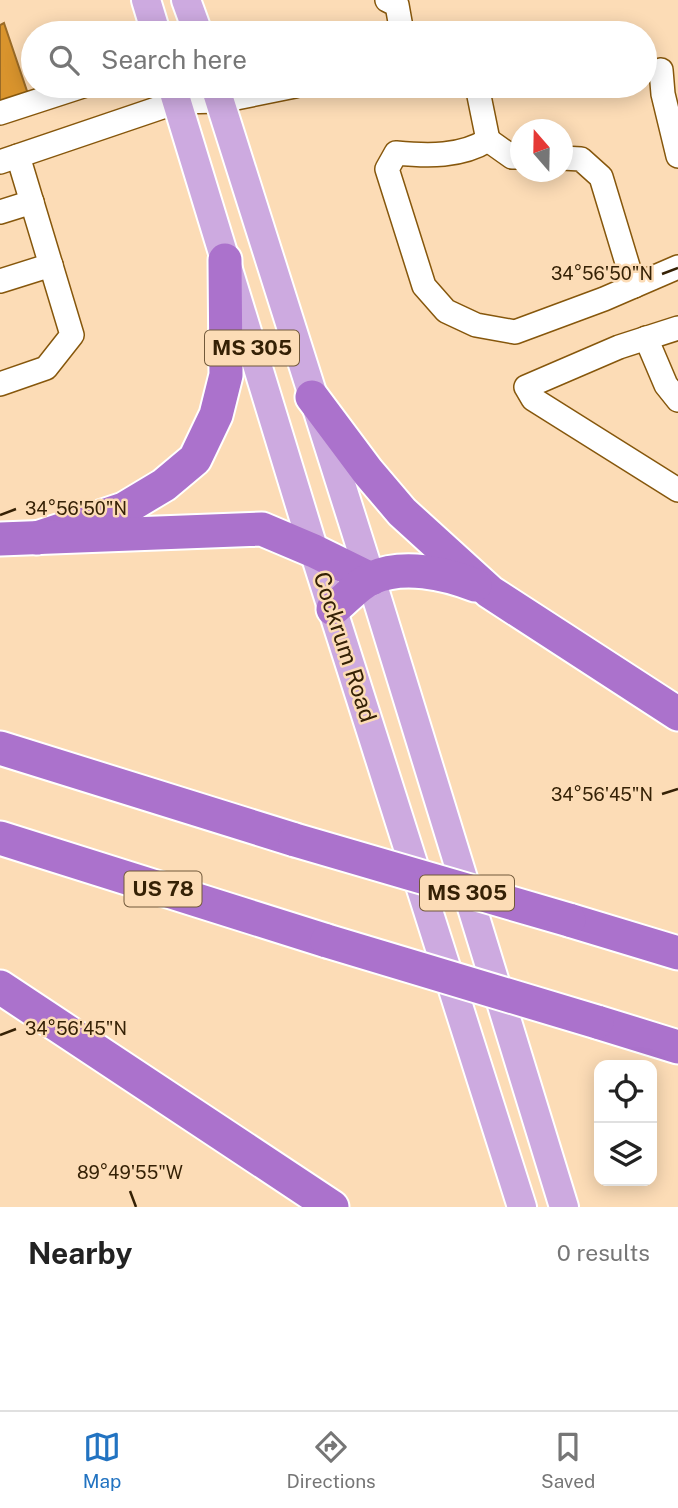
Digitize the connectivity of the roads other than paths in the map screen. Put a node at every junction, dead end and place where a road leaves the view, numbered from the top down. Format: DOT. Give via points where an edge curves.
graph roads {
  1 [pos="146,0"];
  2 [pos="186,0"];
  3 [pos="387,0"];
  4 [pos="152,21"];
  5 [pos="194,21"];
  6 [pos="400,21"];
  7 [pos="661,70"];
  8 [pos="46,98"];
  9 [pos="165,98"];
  10 [pos="176,98"];
  11 [pos="220,98"];
  12 [pos="479,98"];
  13 [pos="0,113"];
  14 [pos="488,140"];
  15 [pos="510,156"];
  16 [pos="678,156"];
  17 [pos="9,159"];
  18 [pos="573,159"];
  19 [pos="32,202"];
  20 [pos="0,212"];
  21 [pos="225,260"];
  22 [pos="51,265"];
  23 [pos="678,267"];
  24 [pos="0,281"];
  25 [pos="634,286"];
  26 [pos="678,328"];
  27 [pos="646,338"];
  28 [pos="0,384"];
  29 [pos="312,397"];
  30 [pos="678,400"];
  31 [pos="678,490"];
  32 [pos="37,538"];
  33 [pos="0,539"];
  34 [pos="314,551"];
  35 [pos="371,579"];
  36 [pos="490,592"];
  37 [pos="334,609"];
  38 [pos="678,714"];
  39 [pos="0,748"];
  40 [pos="0,838"];
  41 [pos="678,953"];
  42 [pos="0,987"];
  43 [pos="678,1047"];
  44 [pos="332,1207"];
  45 [pos="522,1207"];
  46 [pos="564,1207"];
  1 -- 4 [label="main road"];
  2 -- 5 [label="main road"];
  3 -- 6 [label="street" via="397,5"];
  7 -- 16 [label="street"];
  8 -- 13 [label="street"];
  9 -- 17 [label="street"];
  10 -- 21 [label="main road, Cockrum Road / MS 305"];
  11 -- 29 [label="main road, Cockrum Road / MS 305"];
  12 -- 14 [label="street"];
  14 -- 15 [label="street"];
  14 -- 25 [label="street" via="471,150 396,153 387,169 424,286 446,311 476,325 515,331"];
  17 -- 19 [label="street"];
  18 -- 25 [label="street" via="582,159 601,177"];
  19 -- 20 [label="street"];
  19 -- 22 [label="street"];
  21 -- 32 [label="highway" via="226,375 216,415 195,459 124,509"];
  21 -- 34 [label="main road, Cockrum Road / MS 305"];
  22 -- 24 [label="street"];
  22 -- 28 [label="street" via="72,335 47,368"];
  23 -- 25 [label="street"];
  26 -- 27 [label="street"];
  27 -- 30 [label="street" via="666,385"];
  27 -- 31 [label="street" via="526,387 533,399"];
  29 -- 35 [label="main road, Cockrum Road / MS 305"];
  29 -- 36 [label="highway" via="402,512"];
  32 -- 33 [label="highway"];
  32 -- 34 [label="highway" via="262,529"];
  34 -- 35 [label="highway"];
  34 -- 37 [label="main road, Cockrum Road / MS 305"];
  35 -- 36 [label="highway" via="388,573 430,572"];
  35 -- 37 [label="highway"];
  35 -- 46 [label="main road, Cockrum Road / MS 305"];
  36 -- 38 [label="highway"];
  37 -- 45 [label="main road, Cockrum Road / MS 305"];
  39 -- 41 [label="highway, bridge"];
  40 -- 43 [label="highway, US 78, bridge"];
  42 -- 44 [label="highway"];
}
